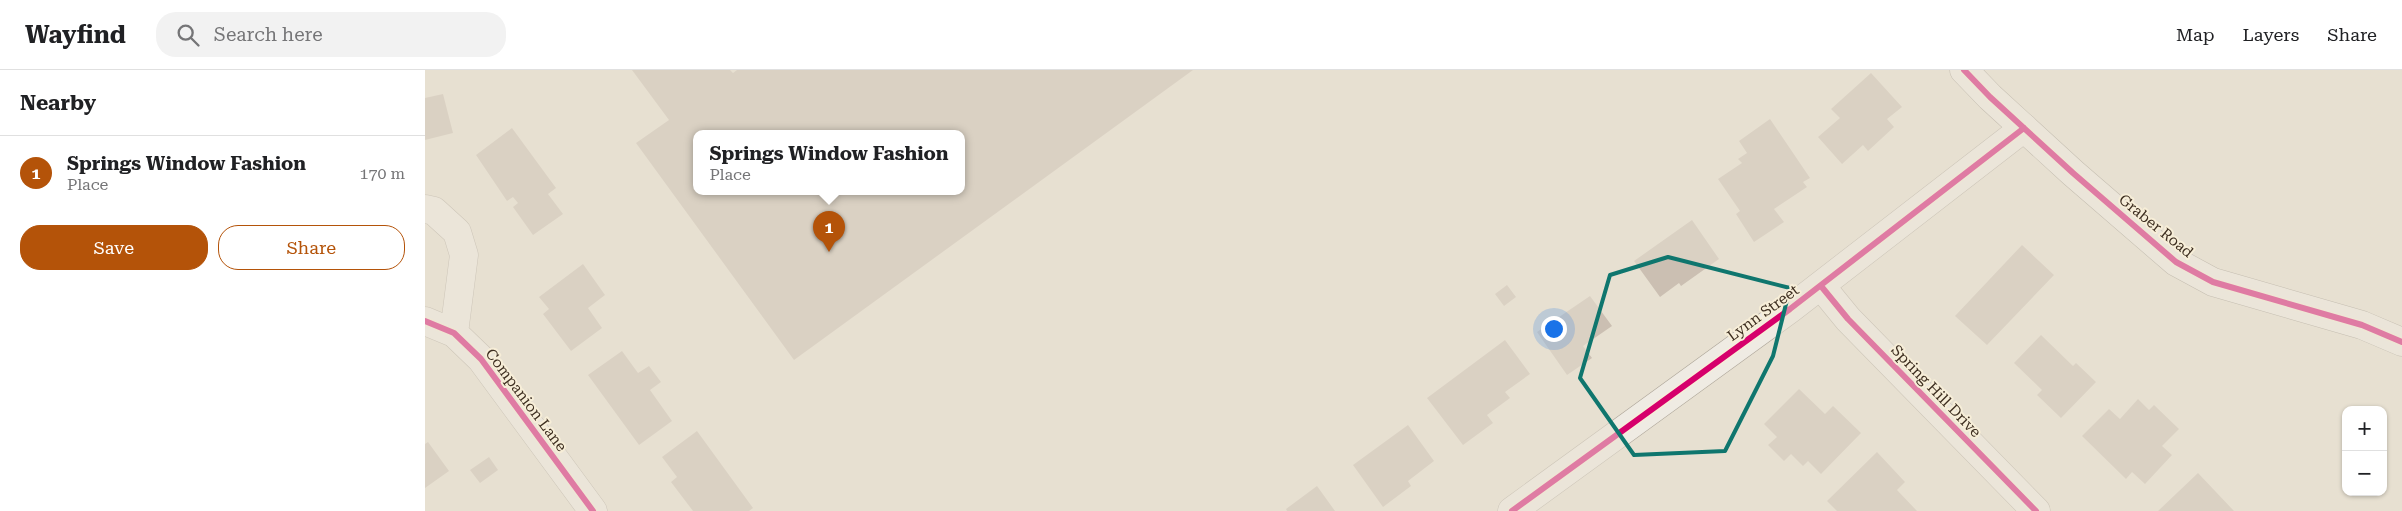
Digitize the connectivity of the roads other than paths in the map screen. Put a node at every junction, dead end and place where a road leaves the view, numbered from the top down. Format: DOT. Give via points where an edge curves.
graph roads {
  1 [pos="1964,70"];
  2 [pos="2024,128"];
  3 [pos="425,209"];
  4 [pos="1821,286"];
  5 [pos="425,321"];
  6 [pos="454,332"];
  7 [pos="2402,342"];
  8 [pos="593,511"];
  9 [pos="1512,511"];
  10 [pos="2036,511"];
  1 -- 2 [label="street, Graber Road"];
  2 -- 4 [label="street, Lynn Street"];
  2 -- 7 [label="street, Graber Road" via="2176,262 2213,282 2362,325"];
  3 -- 6 [label="street" via="435,211 457,232 464,255"];
  4 -- 9 [label="street, Lynn Street"];
  4 -- 10 [label="street, Spring Hill Drive" via="1848,319"];
  5 -- 6 [label="street, Companion Lane"];
  6 -- 8 [label="street, Companion Lane" via="481,359"];
}
